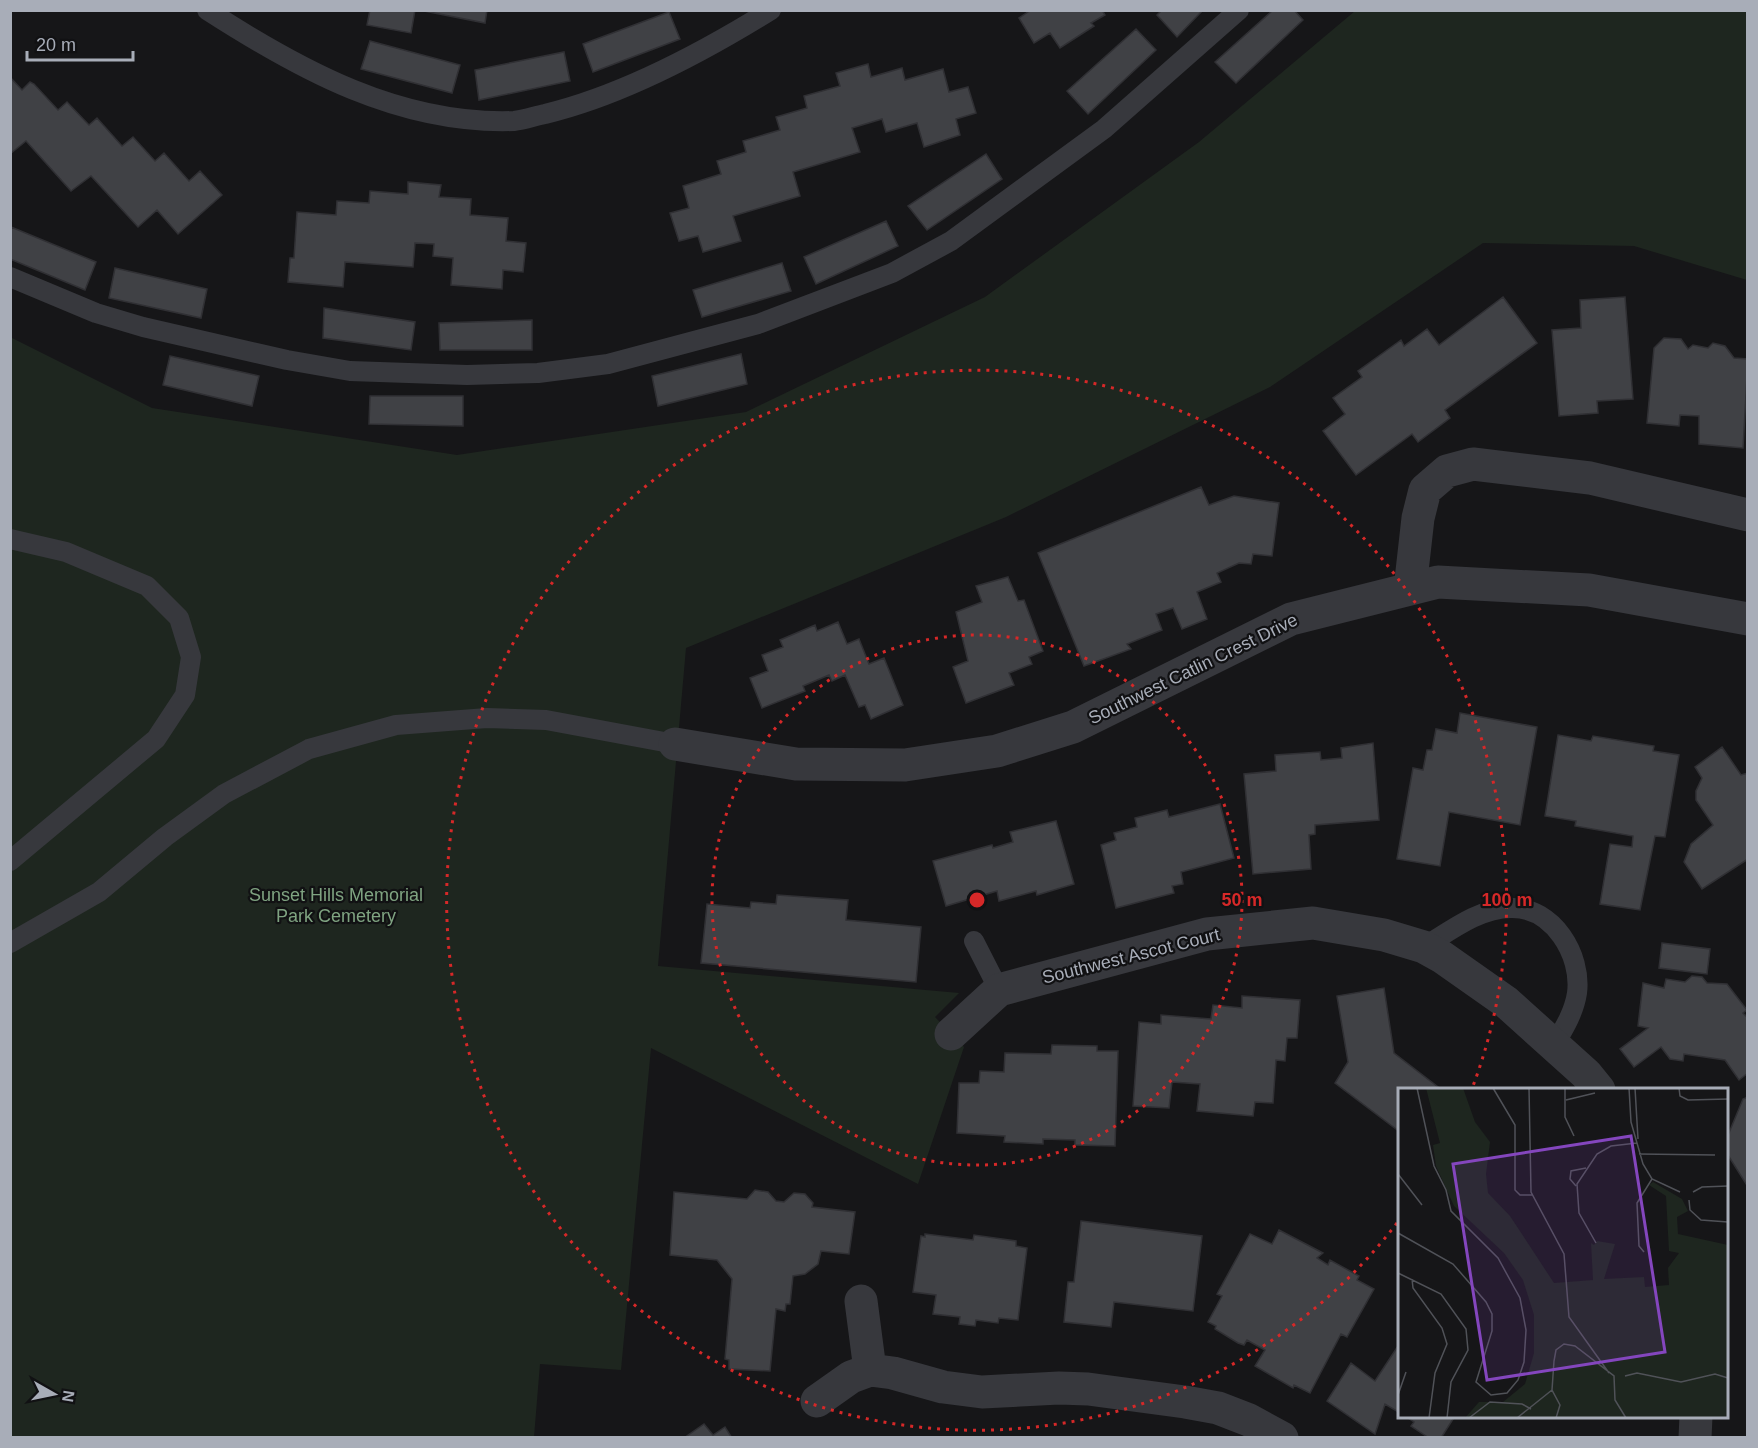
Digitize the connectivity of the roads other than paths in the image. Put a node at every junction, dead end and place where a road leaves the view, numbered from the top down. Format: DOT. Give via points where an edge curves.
graph roads {
  1 [pos="207,10"];
  2 [pos="771,10"];
  3 [pos="1239,10"];
  4 [pos="10,277"];
  5 [pos="1748,515"];
  6 [pos="10,539"];
  7 [pos="1410,589"];
  8 [pos="1748,619"];
  9 [pos="675,744"];
  10 [pos="10,861"];
  11 [pos="974,941"];
  12 [pos="10,943"];
  13 [pos="1424,947"];
  14 [pos="999,990"];
  15 [pos="951,1034"];
  16 [pos="1553,1047"];
  17 [pos="1598,1088"];
  18 [pos="861,1301"];
  19 [pos="870,1370"];
  20 [pos="817,1401"];
  21 [pos="1696,1418"];
  22 [pos="1282,1437"];
  23 [pos="1695,1437"];
  1 -- 2 [label="lane" via="314,74 380,102 449,119 516,121 577,106 618,89 728,37"];
  3 -- 4 [label="lane" via="1104,129 951,241 892,273 759,324 608,364 538,373 467,375 350,371 143,327 96,313"];
  5 -- 7 [label="street" via="1590,478 1473,464 1447,471 1425,490"];
  6 -- 10 [label="lane" via="66,552 147,586 179,618 191,657 185,695 156,739"];
  7 -- 8 [label="street, Southwest Catlin Crest Drive" via="1438,582 1590,590"];
  7 -- 9 [label="street, Southwest Catlin Crest Drive" via="1291,619 1073,727 997,751 905,765 795,764"];
  9 -- 12 [label="lane" via="546,720 487,718 396,725 309,749 224,794 99,892"];
  11 -- 14 [label="lane"];
  13 -- 14 [label="street, Southwest Ascot Court" via="1351,927 1313,923 1207,934"];
  13 -- 16 [label="street, Southwest Ascot Court" via="1506,1002"];
  13 -- 16 [label="lane" via="1467,920 1494,910 1514,908 1536,914 1554,927 1574,955 1577,993 1570,1018"];
  14 -- 15 [label="street, Southwest Ascot Court"];
  16 -- 17 [label="street, Southwest Ascot Court"];
  18 -- 19 [label="street"];
  19 -- 20 [label="street" via="851,1377"];
  19 -- 22 [label="street" via="982,1392 1088,1389 1185,1402 1249,1419"];
  21 -- 23 [label="street"];
}
